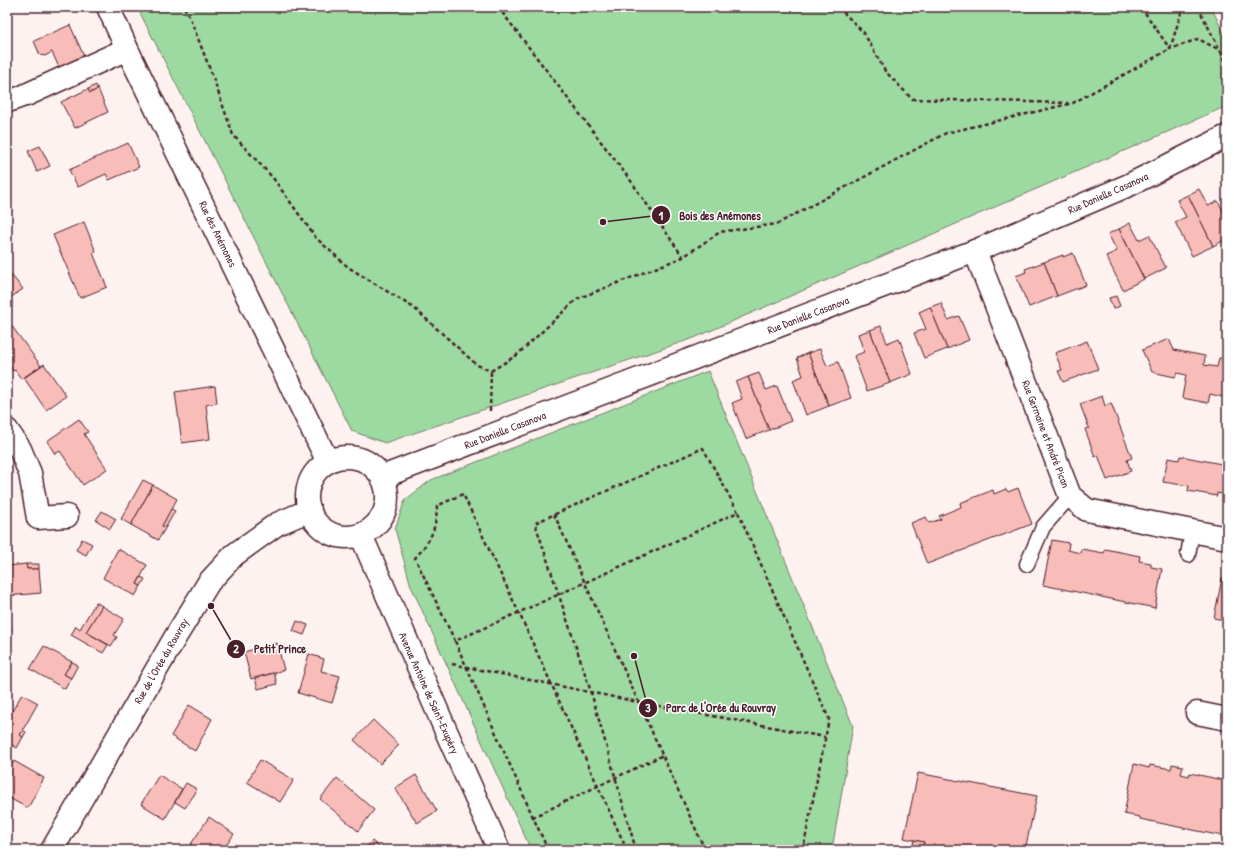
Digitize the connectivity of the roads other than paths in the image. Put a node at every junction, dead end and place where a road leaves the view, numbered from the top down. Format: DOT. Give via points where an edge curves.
graph roads {
  1 [pos="108,7"];
  2 [pos="127,49"];
  3 [pos="16,98"];
  4 [pos="1227,136"];
  5 [pos="975,252"];
  6 [pos="7,430"];
  7 [pos="328,462"];
  8 [pos="382,477"];
  9 [pos="1070,496"];
  10 [pos="310,510"];
  11 [pos="67,516"];
  12 [pos="1192,531"];
  13 [pos="361,535"];
  14 [pos="1227,538"];
  15 [pos="1188,555"];
  16 [pos="1027,564"];
  17 [pos="1197,713"];
  18 [pos="1227,719"];
  19 [pos="52,850"];
  20 [pos="499,850"];
  1 -- 2 [label="street, Rue des Anémones"];
  2 -- 3 [label="street"];
  2 -- 7 [label="street, Rue des Anémones"];
  4 -- 5 [label="street, Rue Danielle Casanova" via="1129,185"];
  5 -- 8 [label="street, Rue Danielle Casanova"];
  5 -- 9 [label="street, Rue Germaine et André Pican"];
  6 -- 11 [label="street" via="20,449 30,473 38,518"];
  7 -- 8 [label="street" via="347,457 363,461"];
  7 -- 10 [label="street" via="318,469 310,481 307,494"];
  8 -- 13 [label="street" via="386,491 383,514 375,526"];
  9 -- 12 [label="street, Rue Germaine et André Pican" via="1087,510"];
  9 -- 16 [label="lane" via="1043,527"];
  10 -- 13 [label="street" via="317,524 330,534 349,538"];
  10 -- 19 [label="street, Rue de l'Orée du Rouvray" via="277,524 234,555 209,582"];
  12 -- 14 [label="street, Rue Germaine et André Pican"];
  12 -- 15 [label="lane"];
  13 -- 20 [label="street, Avenue Antoine de Saint-Exupéry"];
  17 -- 18 [label="street"];
}
